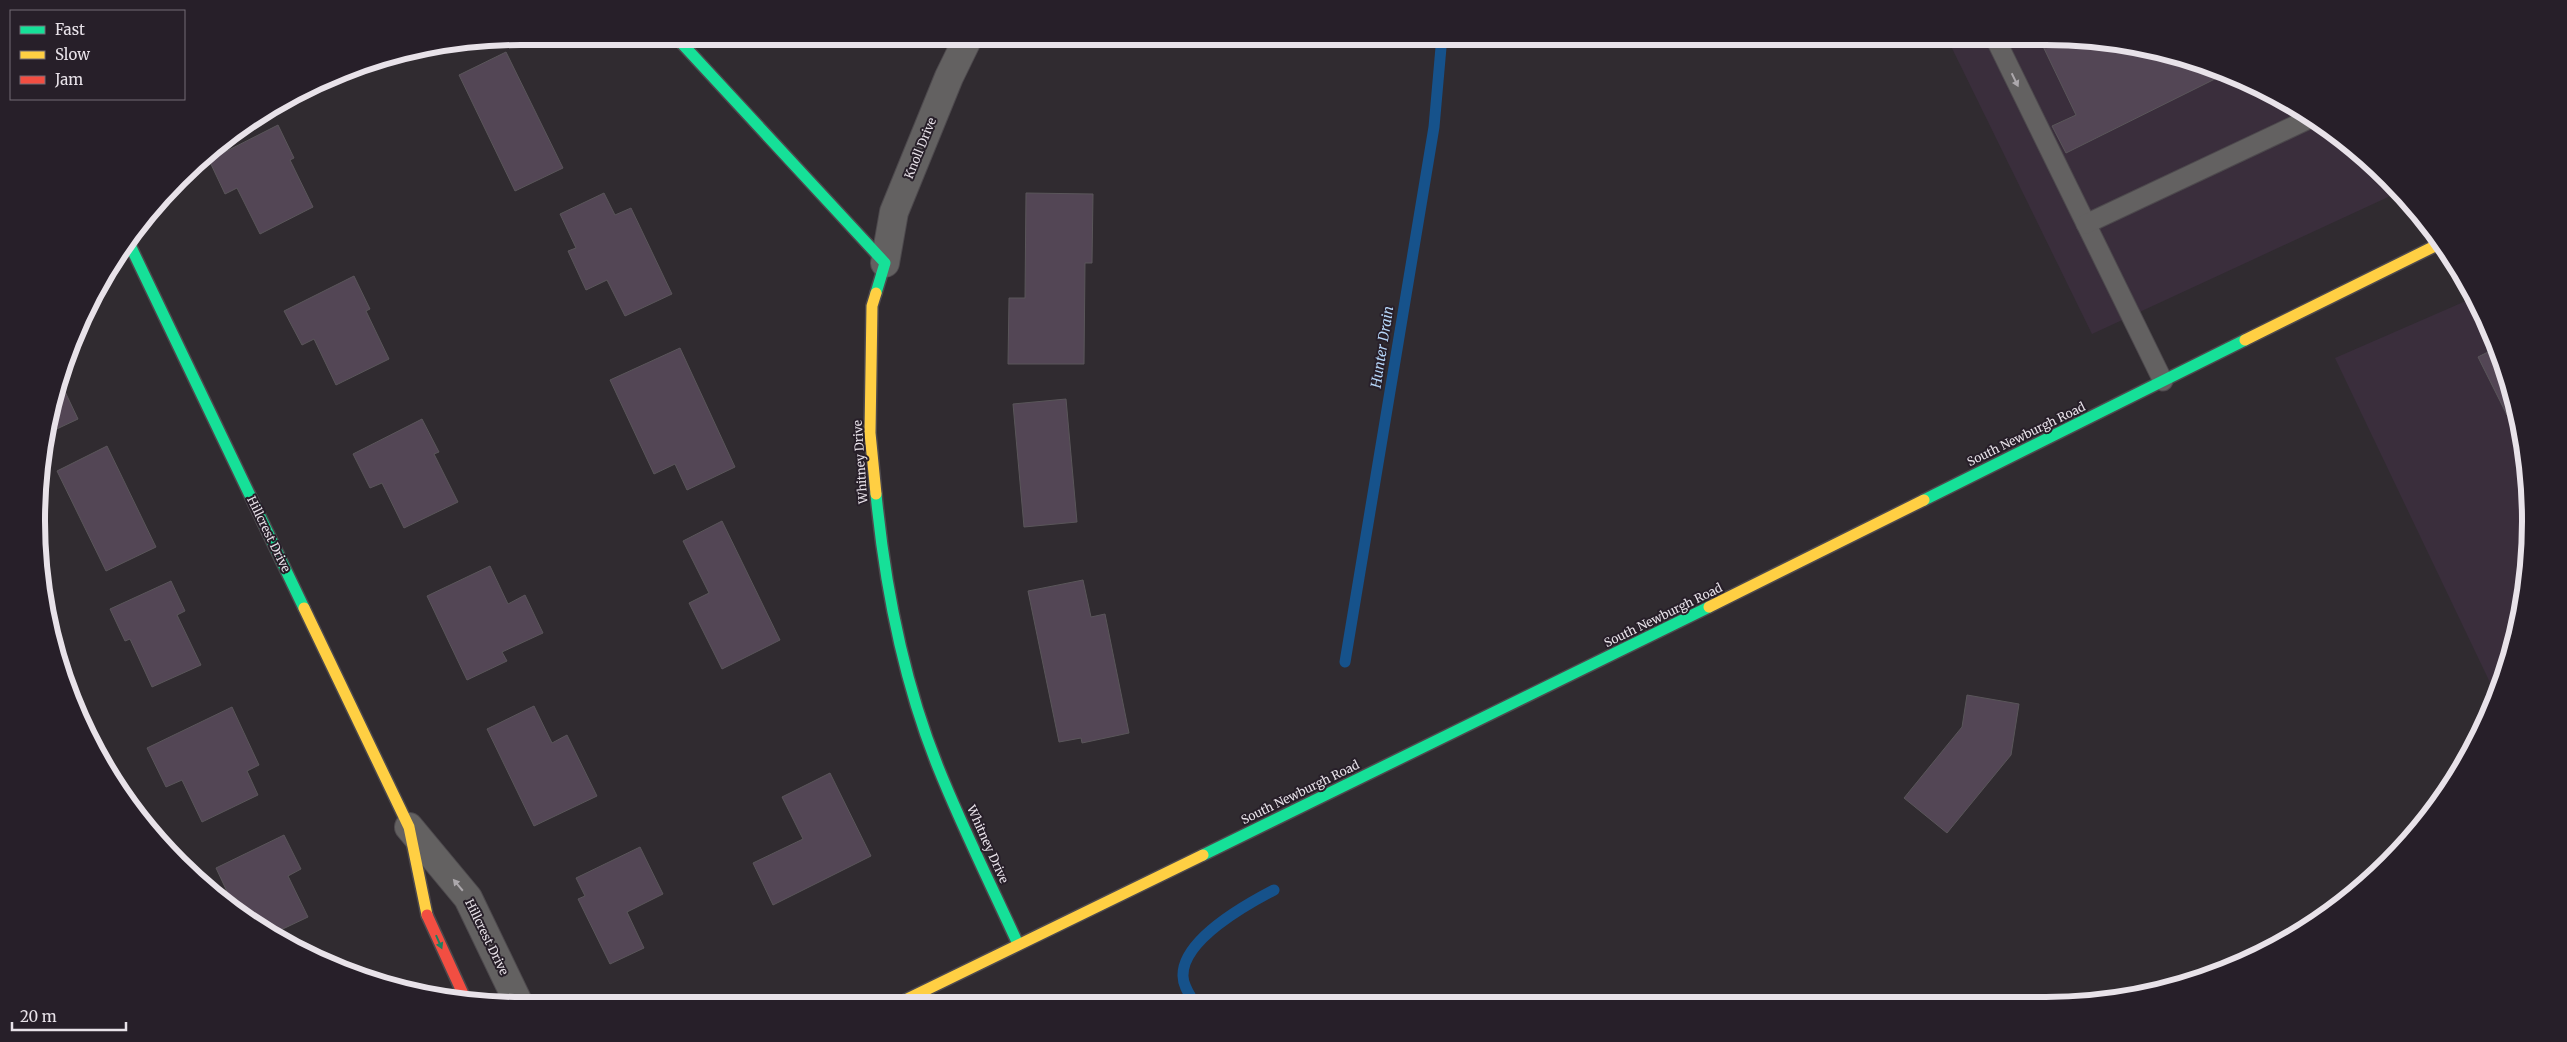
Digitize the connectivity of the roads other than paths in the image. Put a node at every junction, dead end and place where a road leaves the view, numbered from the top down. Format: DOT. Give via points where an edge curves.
graph roads {
  1 [pos="683,45"];
  2 [pos="965,45"];
  3 [pos="1998,45"];
  4 [pos="2304,121"];
  5 [pos="2086,224"];
  6 [pos="2434,245"];
  7 [pos="131,248"];
  8 [pos="885,263"];
  9 [pos="2162,381"];
  10 [pos="409,828"];
  11 [pos="1018,944"];
  12 [pos="463,993"];
  13 [pos="516,997"];
  14 [pos="911,997"];
  1 -- 8 [label="street"];
  2 -- 8 [label="street, Knoll Drive" via="894,212"];
  3 -- 5 [label="lane, one-way"];
  4 -- 5 [label="lane"];
  5 -- 9 [label="lane"];
  6 -- 9 [label="street, South Newburgh Road"];
  7 -- 10 [label="street, Hillcrest Drive"];
  8 -- 11 [label="street, Whitney Drive" via="872,306 870,433 880,535 893,617 914,697 938,768"];
  9 -- 11 [label="street, South Newburgh Road" via="1571,676"];
  10 -- 12 [label="street, Hillcrest Drive, one-way" via="426,913"];
  13 -- 10 [label="street, Hillcrest Drive, one-way" via="468,898"];
  11 -- 14 [label="street, South Newburgh Road"];
}
